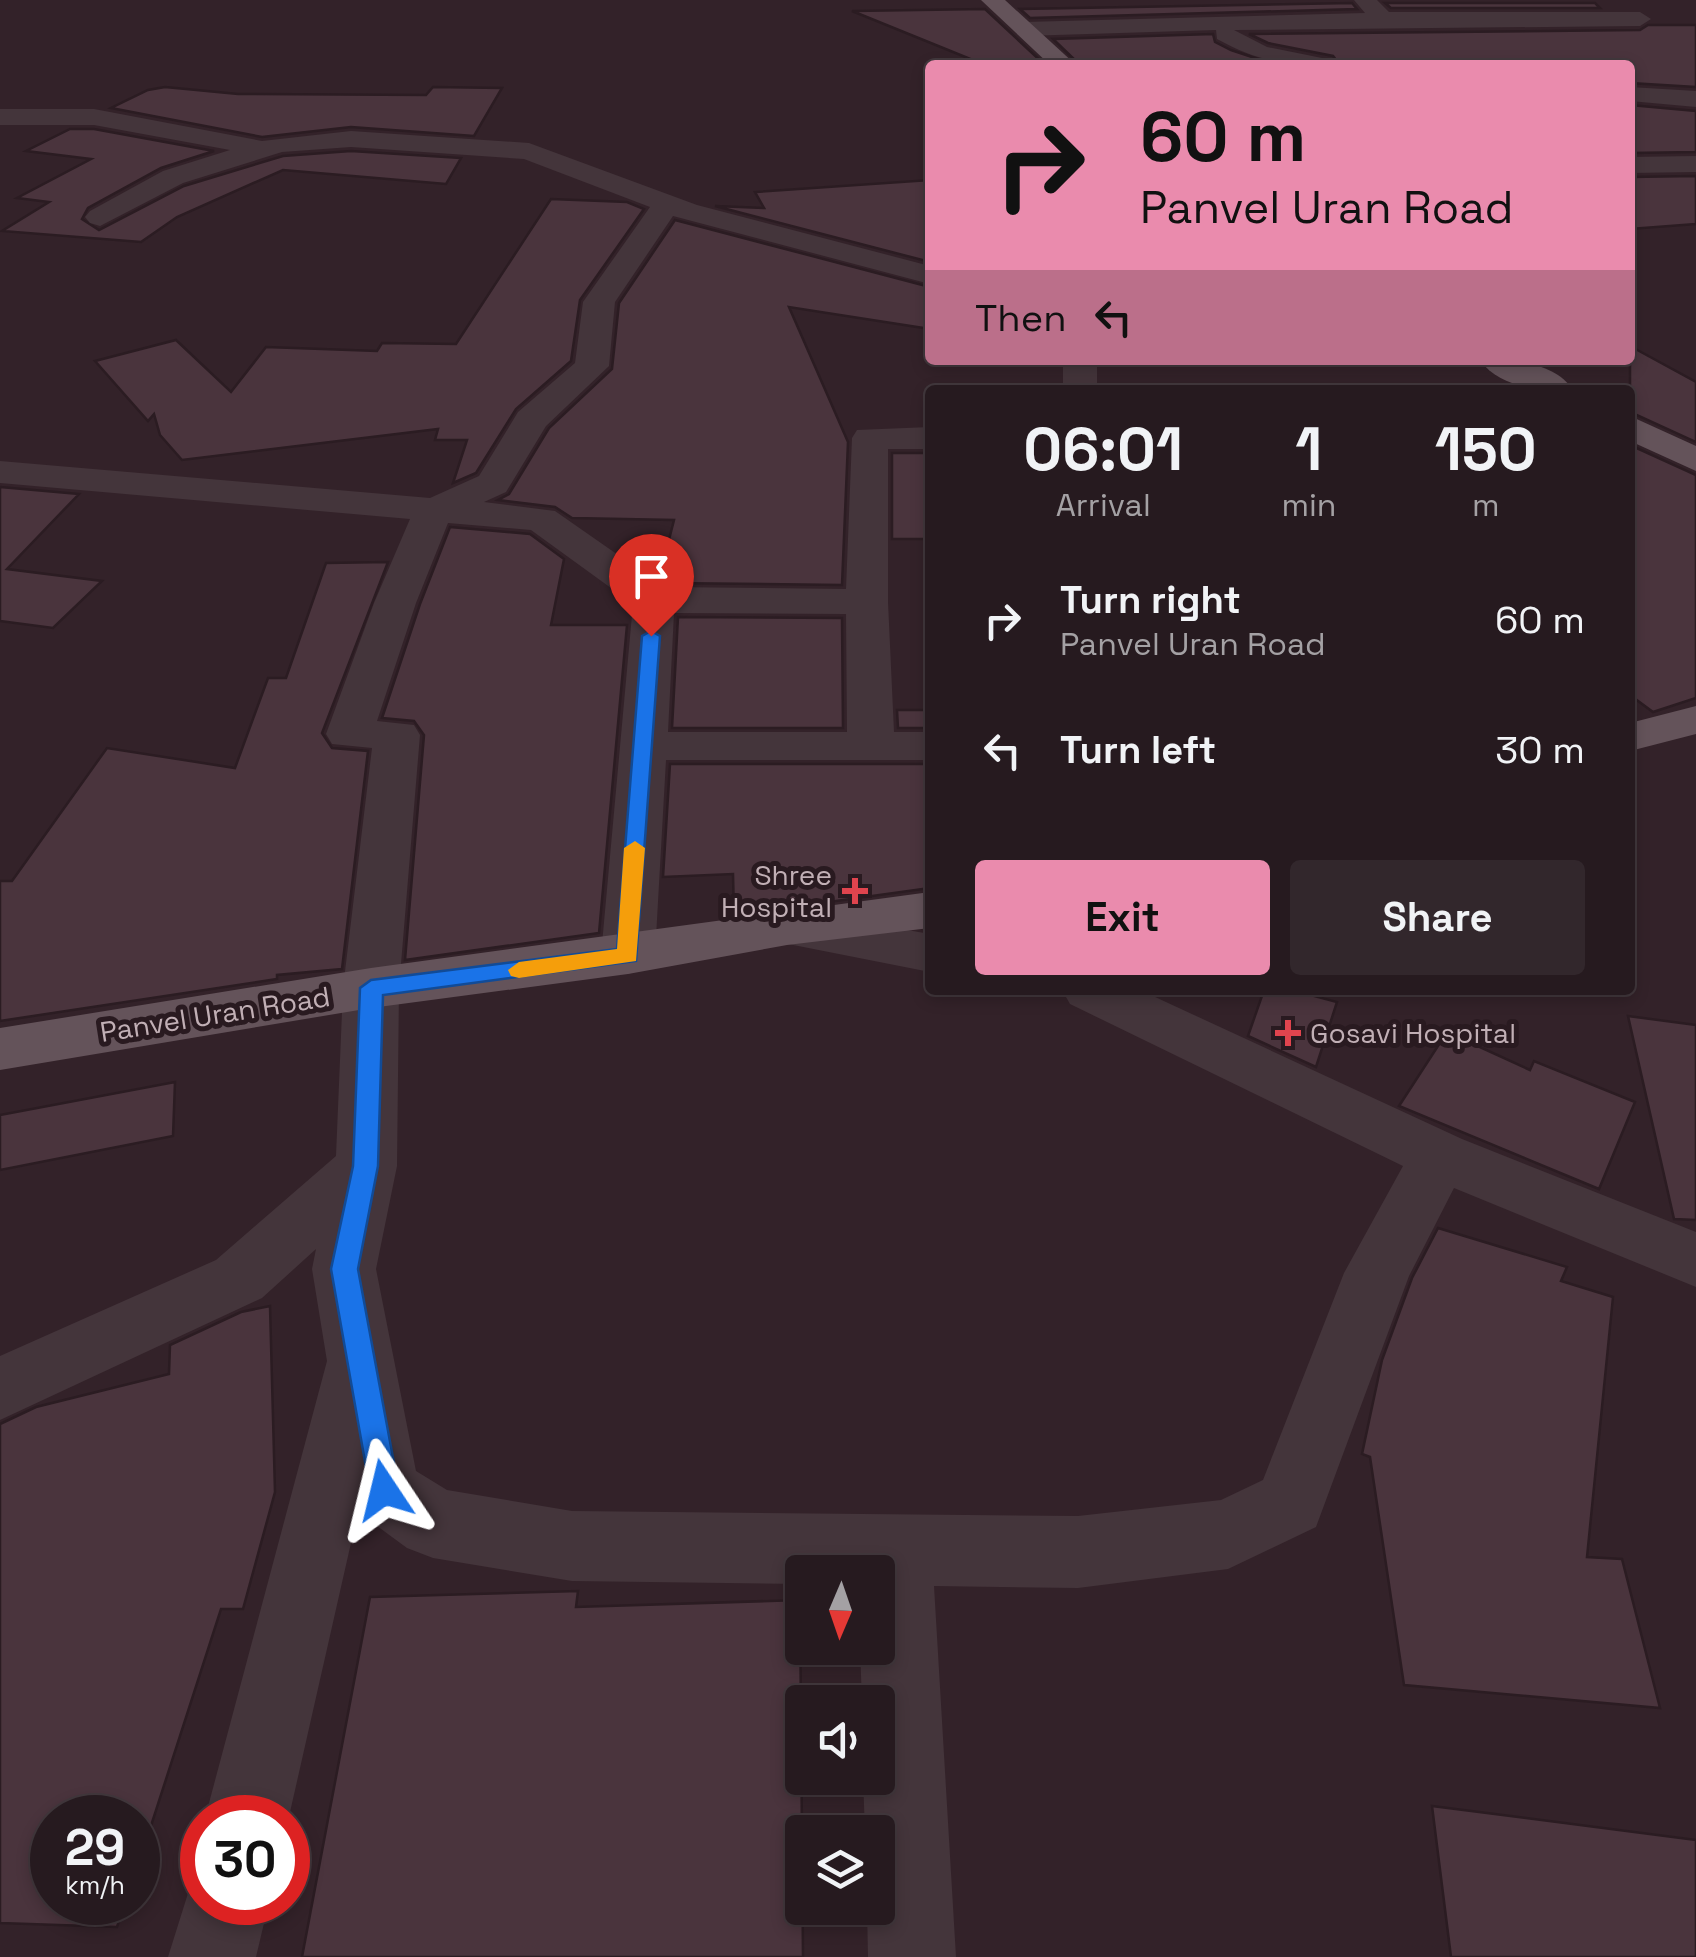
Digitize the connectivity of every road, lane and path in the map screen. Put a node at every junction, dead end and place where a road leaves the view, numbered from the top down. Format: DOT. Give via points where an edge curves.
graph roads {
  1 [pos="992,0"];
  2 [pos="1365,0"];
  3 [pos="1616,0"];
  4 [pos="1382,19"];
  5 [pos="1640,19"];
  6 [pos="1205,24"];
  7 [pos="1024,29"];
  8 [pos="1662,38"];
  9 [pos="1058,60"];
  10 [pos="1299,60"];
  11 [pos="1635,94"];
  12 [pos="1696,99"];
  13 [pos="0,117"];
  14 [pos="263,148"];
  15 [pos="1696,164"];
  16 [pos="1635,165"];
  17 [pos="667,204"];
  18 [pos="100,217"];
  19 [pos="925,274"];
  20 [pos="1506,365"];
  21 [pos="1546,385"];
  22 [pos="1635,430"];
  23 [pos="925,438"];
  24 [pos="1696,460"];
  25 [pos="0,472"];
  26 [pos="434,510"];
  27 [pos="654,600"];
  28 [pos="867,602"];
  29 [pos="1696,720"];
  30 [pos="1635,736"];
  31 [pos="872,745"];
  32 [pos="642,746"];
  33 [pos="925,746"];
  34 [pos="925,911"];
  35 [pos="787,927"];
  36 [pos="925,952"];
  37 [pos="628,956"];
  38 [pos="371,988"];
  39 [pos="1101,995"];
  40 [pos="0,1049"];
  41 [pos="1440,1156"];
  42 [pos="366,1166"];
  43 [pos="1696,1260"];
  44 [pos="360,1353"];
  45 [pos="0,1389"];
  46 [pos="895,1550"];
  47 [pos="253,1795"];
  48 [pos="220,1925"];
  49 [pos="212,1957"];
  50 [pos="912,1957"];
  1 -- 7 [label="main road"];
  2 -- 4 [label="street"];
  3 -- 5 [label="street"];
  4 -- 5 [label="street"];
  4 -- 6 [label="street"];
  5 -- 8 [label="street"];
  6 -- 7 [label="street"];
  6 -- 10 [label="street" via="1260,52"];
  7 -- 9 [label="main road"];
  11 -- 12 [label="street"];
  13 -- 14 [label="street" via="94,116"];
  14 -- 17 [label="street" via="350,139 528,151"];
  14 -- 18 [label="street" via="173,177"];
  15 -- 16 [label="street"];
  17 -- 19 [label="street"];
  17 -- 26 [label="street" via="598,302 592,366 531,420 492,484"];
  20 -- 21 [label="main road"];
  22 -- 24 [label="main road"];
  23 -- 28 [label="street" via="870,438"];
  25 -- 26 [label="street"];
  26 -- 27 [label="street" via="541,518"];
  26 -- 38 [label="street" via="348,734 397,735"];
  27 -- 28 [label="street"];
  27 -- 32 [label="street"];
  28 -- 31 [label="street"];
  29 -- 30 [label="main road"];
  31 -- 32 [label="street"];
  31 -- 33 [label="street"];
  32 -- 37 [label="street"];
  34 -- 35 [label="main road, Panvel Uran Road"];
  35 -- 36 [label="street"];
  35 -- 37 [label="main road, Panvel Uran Road"];
  37 -- 38 [label="main road, Panvel Uran Road"];
  38 -- 40 [label="main road, Panvel Uran Road"];
  38 -- 42 [label="street"];
  39 -- 41 [label="street"];
  41 -- 43 [label="street"];
  41 -- 46 [label="street" via="1377,1273 1290,1503 1228,1534 1116,1548"];
  42 -- 44 [label="street" via="344,1269"];
  42 -- 45 [label="street" via="240,1279"];
  44 -- 46 [label="street" via="384,1490 433,1522 572,1546"];
  44 -- 47 [label="street"];
  46 -- 50 [label="street"];
  48 -- 49 [label="street"];
}
